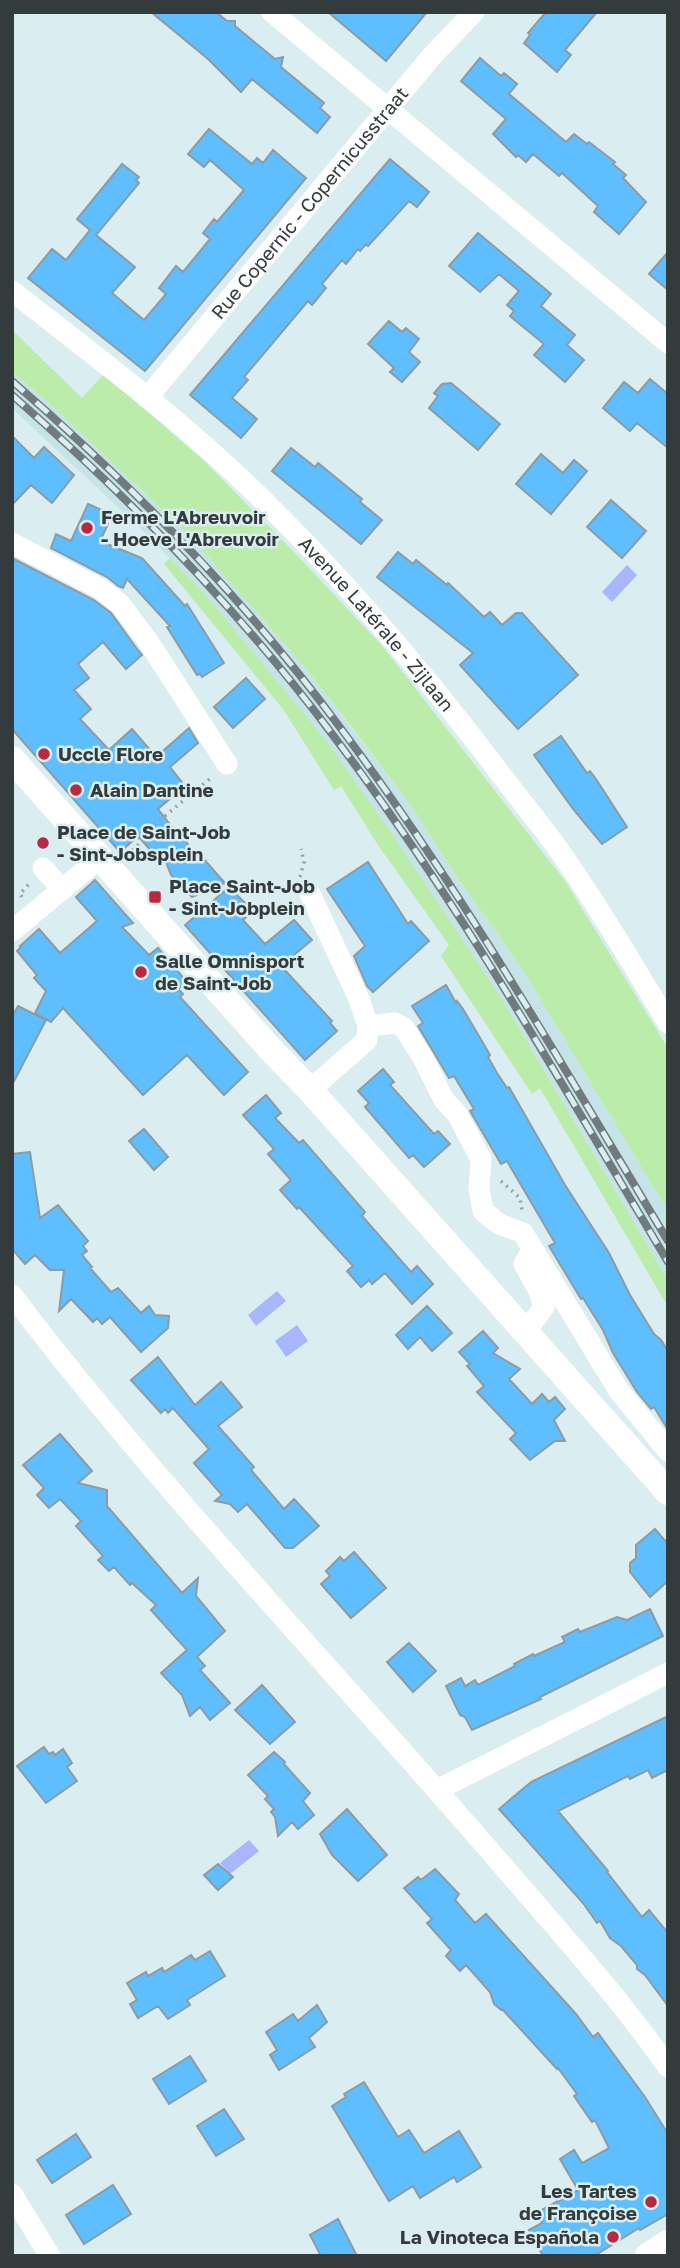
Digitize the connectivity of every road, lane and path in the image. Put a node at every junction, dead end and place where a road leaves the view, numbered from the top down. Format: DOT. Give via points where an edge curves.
graph roads {
  1 [pos="272,12"];
  2 [pos="474,12"];
  3 [pos="389,109"];
  4 [pos="12,291"];
  5 [pos="668,344"];
  6 [pos="147,398"];
  7 [pos="12,543"];
  8 [pos="12,759"];
  9 [pos="227,764"];
  10 [pos="154,825"];
  11 [pos="139,838"];
  12 [pos="301,849"];
  13 [pos="111,859"];
  14 [pos="43,868"];
  15 [pos="62,889"];
  16 [pos="310,894"];
  17 [pos="12,931"];
  18 [pos="668,1023"];
  19 [pos="368,1026"];
  20 [pos="310,1090"];
  21 [pos="481,1159"];
  22 [pos="523,1233"];
  23 [pos="528,1256"];
  24 [pos="12,1295"];
  25 [pos="526,1331"];
  26 [pos="668,1451"];
  27 [pos="668,1492"];
  28 [pos="668,1673"];
  29 [pos="437,1790"];
  30 [pos="668,2067"];
  31 [pos="12,2194"];
  32 [pos="668,2243"];
  33 [pos="50,2256"];
  34 [pos="648,2256"];
  1 -- 3 [label="street"];
  2 -- 3 [label="street, Rue Copernic - Copernicusstraat"];
  3 -- 5 [label="street"];
  3 -- 6 [label="street, Rue Copernic - Copernicusstraat"];
  4 -- 6 [label="street, Avenue Latérale - Zijlaan"];
  6 -- 18 [label="street, Avenue Latérale - Zijlaan" via="283,519 392,636 560,852"];
  7 -- 9 [label="street" via="101,589 120,604"];
  8 -- 13 [label="main road"];
  9 -- 10 [label="path"];
  11 -- 13 [label="path" via="139,844"];
  12 -- 16 [label="path" via="304,862 299,876"];
  13 -- 15 [label="street"];
  13 -- 20 [label="main road" via="272,1052"];
  14 -- 15 [label="street"];
  15 -- 17 [label="street"];
  16 -- 19 [label="street"];
  19 -- 20 [label="street" via="367,1041"];
  19 -- 21 [label="street" via="395,1023 404,1028"];
  20 -- 25 [label="main road"];
  21 -- 22 [label="path" via="520,1198"];
  21 -- 22 [label="street" via="483,1210 499,1224"];
  22 -- 26 [label="street" via="619,1391"];
  23 -- 25 [label="street" via="524,1264 544,1307"];
  24 -- 29 [label="street" via="198,1519"];
  25 -- 27 [label="main road"];
  28 -- 29 [label="street"];
  29 -- 30 [label="street" via="636,2022"];
  31 -- 33 [label="street"];
  32 -- 34 [label="main road"];
}
